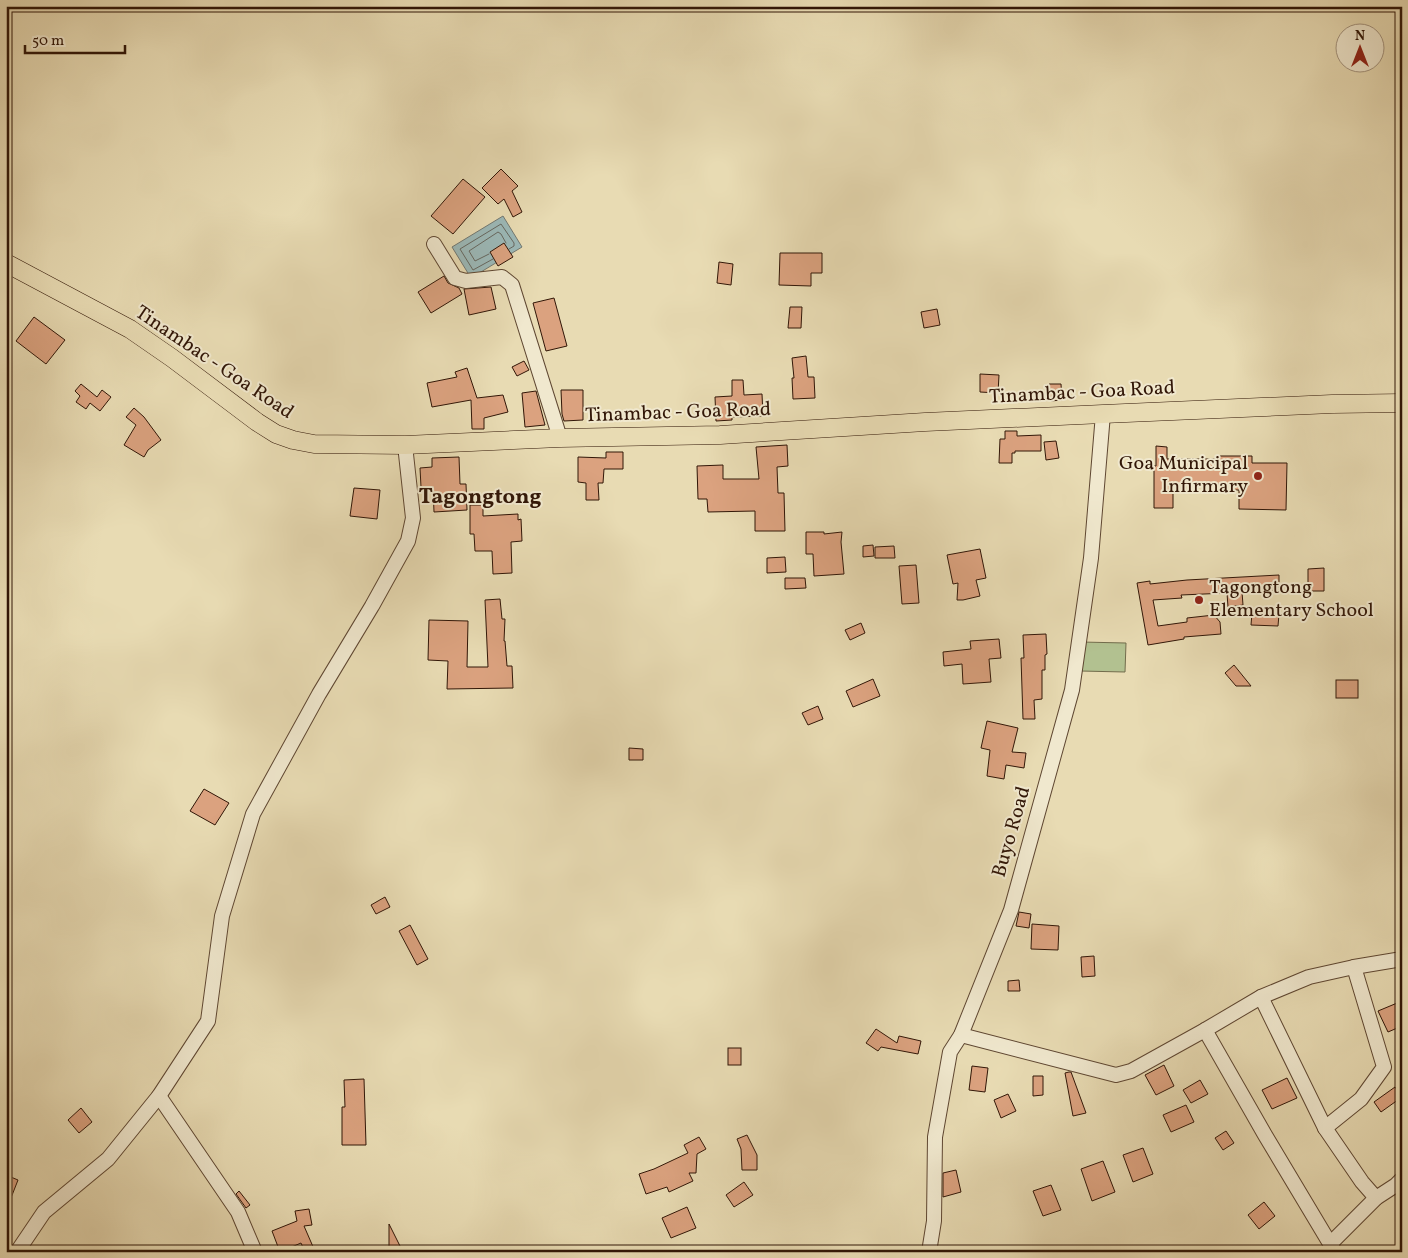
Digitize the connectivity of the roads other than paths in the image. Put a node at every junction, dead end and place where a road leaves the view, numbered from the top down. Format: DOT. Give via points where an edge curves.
graph roads {
  1 [pos="434,244"];
  2 [pos="6,263"];
  3 [pos="1402,403"];
  4 [pos="1103,414"];
  5 [pos="560,438"];
  6 [pos="406,446"];
  7 [pos="1402,959"];
  8 [pos="1354,967"];
  9 [pos="1261,997"];
  10 [pos="1205,1030"];
  11 [pos="960,1035"];
  12 [pos="159,1096"];
  13 [pos="1325,1128"];
  14 [pos="1402,1179"];
  15 [pos="1376,1198"];
  16 [pos="1333,1247"];
  17 [pos="18,1252"];
  18 [pos="255,1252"];
  19 [pos="929,1252"];
  1 -- 5 [label="street" via="455,278 502,277 512,284"];
  2 -- 6 [label="main road, Tinambac - Goa Road" via="130,329 276,434 314,444"];
  3 -- 4 [label="main road, Tinambac - Goa Road"];
  4 -- 5 [label="main road, Tinambac - Goa Road" via="720,435"];
  4 -- 11 [label="street, Buyo Road" via="1091,558 1072,690 1011,910"];
  5 -- 6 [label="main road, Tinambac - Goa Road"];
  6 -- 12 [label="street" via="413,518 408,540 253,814 222,916 208,1021"];
  7 -- 8 [label="street"];
  8 -- 9 [label="street" via="1309,977"];
  8 -- 13 [label="street" via="1384,1067 1361,1099"];
  9 -- 10 [label="street"];
  9 -- 13 [label="street"];
  10 -- 11 [label="street" via="1131,1071 1116,1074"];
  10 -- 16 [label="street"];
  11 -- 19 [label="street, Buyo Road" via="950,1052 935,1138 934,1221"];
  12 -- 17 [label="street" via="108,1159 44,1212"];
  12 -- 18 [label="street" via="238,1212"];
  13 -- 15 [label="street"];
  14 -- 15 [label="street"];
  15 -- 16 [label="street"];
}
